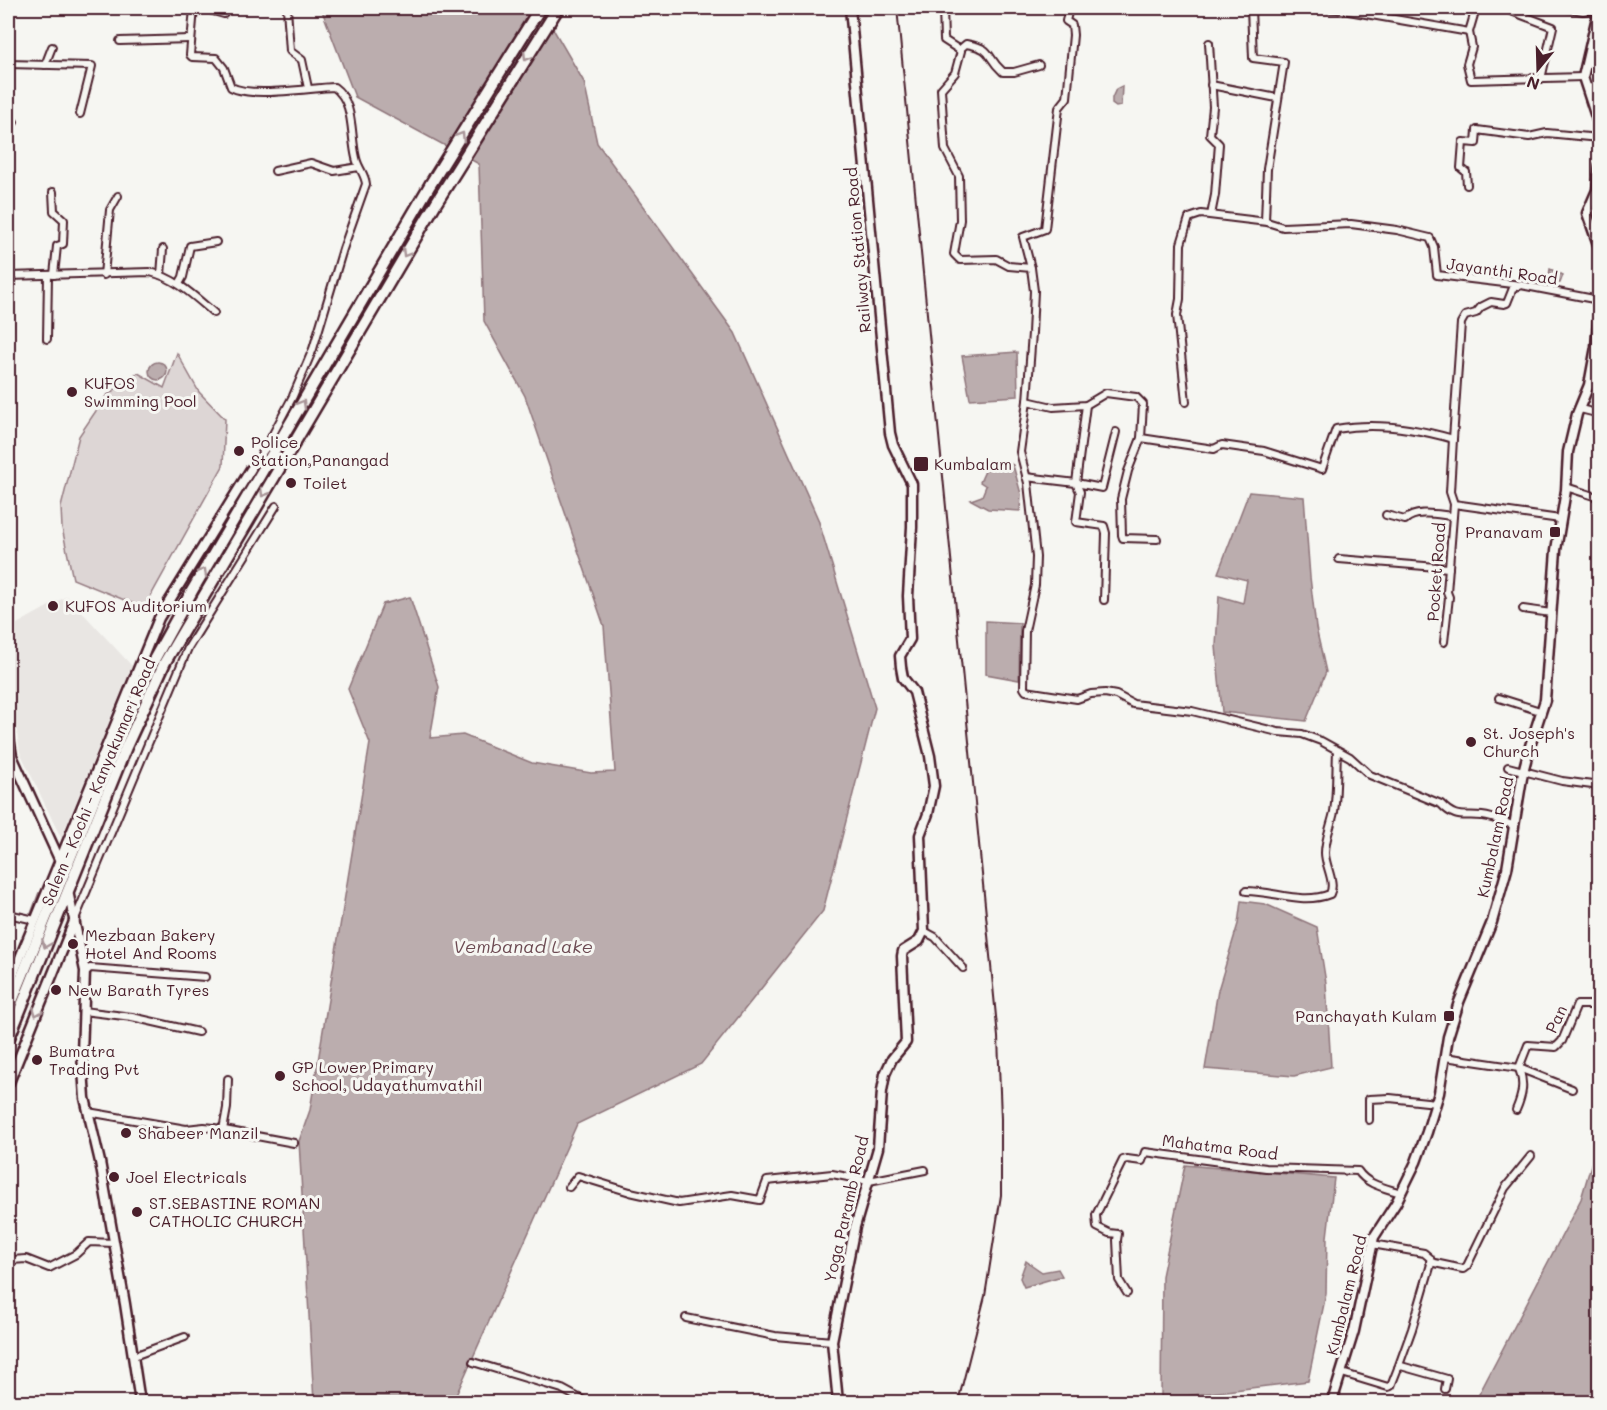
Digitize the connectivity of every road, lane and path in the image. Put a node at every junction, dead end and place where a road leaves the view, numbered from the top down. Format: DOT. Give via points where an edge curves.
graph roads {
  1 [pos="194,8"];
  2 [pos="202,8"];
  3 [pos="287,8"];
  4 [pos="540,8"];
  5 [pos="558,8"];
  6 [pos="850,8"];
  7 [pos="944,8"];
  8 [pos="1069,8"];
  9 [pos="1251,8"];
  10 [pos="1299,8"];
  11 [pos="1476,8"];
  12 [pos="1566,8"];
  13 [pos="1599,8"];
  14 [pos="1506,9"];
  15 [pos="224,14"];
  16 [pos="1469,32"];
  17 [pos="190,39"];
  18 [pos="120,40"];
  19 [pos="1209,43"];
  20 [pos="52,47"];
  21 [pos="959,50"];
  22 [pos="8,64"];
  23 [pos="45,64"];
  24 [pos="1039,65"];
  25 [pos="1541,79"];
  26 [pos="1585,82"];
  27 [pos="1210,85"];
  28 [pos="308,88"];
  29 [pos="1599,88"];
  30 [pos="1276,98"];
  31 [pos="80,114"];
  32 [pos="1599,139"];
  33 [pos="1599,164"];
  34 [pos="358,167"];
  35 [pos="275,171"];
  36 [pos="1467,185"];
  37 [pos="54,192"];
  38 [pos="118,196"];
  39 [pos="1211,215"];
  40 [pos="1265,221"];
  41 [pos="216,242"];
  42 [pos="163,249"];
  43 [pos="1599,250"];
  44 [pos="1030,268"];
  45 [pos="51,275"];
  46 [pos="104,275"];
  47 [pos="161,275"];
  48 [pos="9,276"];
  49 [pos="179,284"];
  50 [pos="1521,285"];
  51 [pos="1599,293"];
  52 [pos="1599,300"];
  53 [pos="214,313"];
  54 [pos="47,339"];
  55 [pos="8,340"];
  56 [pos="1598,347"];
  57 [pos="1027,401"];
  58 [pos="1186,402"];
  59 [pos="1086,405"];
  60 [pos="1580,409"];
  61 [pos="1599,414"];
  62 [pos="1116,432"];
  63 [pos="1141,438"];
  64 [pos="1453,439"];
  65 [pos="251,469"];
  66 [pos="1026,477"];
  67 [pos="1076,483"];
  68 [pos="1566,487"];
  69 [pos="1599,498"];
  70 [pos="1454,504"];
  71 [pos="276,506"];
  72 [pos="1386,515"];
  73 [pos="1454,516"];
  74 [pos="1560,519"];
  75 [pos="1157,539"];
  76 [pos="1339,559"];
  77 [pos="1449,568"];
  78 [pos="1104,600"];
  79 [pos="1523,609"];
  80 [pos="1551,613"];
  81 [pos="1444,642"];
  82 [pos="1499,698"];
  83 [pos="1540,711"];
  84 [pos="8,731"];
  85 [pos="1337,751"];
  86 [pos="1508,767"];
  87 [pos="1523,772"];
  88 [pos="1599,786"];
  89 [pos="1515,826"];
  90 [pos="59,859"];
  91 [pos="63,873"];
  92 [pos="68,890"];
  93 [pos="1246,891"];
  94 [pos="8,914"];
  95 [pos="75,919"];
  96 [pos="35,920"];
  97 [pos="924,931"];
  98 [pos="963,968"];
  99 [pos="85,973"];
  100 [pos="205,977"];
  101 [pos="8,987"];
  102 [pos="1599,1005"];
  103 [pos="8,1011"];
  104 [pos="83,1011"];
  105 [pos="198,1032"];
  106 [pos="8,1040"];
  107 [pos="1445,1057"];
  108 [pos="1519,1068"];
  109 [pos="228,1079"];
  110 [pos="8,1085"];
  111 [pos="1572,1089"];
  112 [pos="1436,1103"];
  113 [pos="1516,1110"];
  114 [pos="88,1112"];
  115 [pos="1369,1120"];
  116 [pos="223,1130"];
  117 [pos="294,1143"];
  118 [pos="1531,1156"];
  119 [pos="925,1170"];
  120 [pos="869,1181"];
  121 [pos="569,1187"];
  122 [pos="1401,1193"];
  123 [pos="114,1242"];
  124 [pos="1372,1244"];
  125 [pos="8,1258"];
  126 [pos="1430,1262"];
  127 [pos="1127,1293"];
  128 [pos="686,1318"];
  129 [pos="185,1337"];
  130 [pos="832,1341"];
  131 [pos="134,1356"];
  132 [pos="473,1362"];
  133 [pos="1398,1368"];
  134 [pos="1342,1373"];
  135 [pos="1445,1389"];
  136 [pos="140,1402"];
  137 [pos="229,1402"];
  138 [pos="239,1402"];
  139 [pos="586,1402"];
  140 [pos="838,1402"];
  141 [pos="1332,1402"];
  1 -- 17 [label="street"];
  2 -- 15 [label="street"];
  3 -- 28 [label="street" via="290,51 302,60"];
  91 -- 4 [label="highway, Salem - Kochi - Kanyakumari Road, one-way" via="155,658 430,185"];
  5 -- 92 [label="highway, Salem - Kochi - Kanyakumari Road, one-way" via="436,203 165,662"];
  6 -- 97 [label="street, Railway Station Road" via="890,433 912,484 910,639 900,656 903,678 914,692 934,786 920,835"];
  7 -- 21 [label="street" via="944,40"];
  8 -- 44 [label="street" via="1066,21 1072,25 1073,35 1067,98 1059,108 1045,229 1023,237"];
  9 -- 30 [label="street" via="1253,58 1284,62"];
  10 -- 16 [label="street" via="1337,9"];
  11 -- 16 [label="street"];
  12 -- 13 [label="street"];
  13 -- 26 [label="street"];
  14 -- 25 [label="street" via="1553,27"];
  16 -- 25 [label="street" via="1472,47 1467,64 1472,80"];
  17 -- 18 [label="street"];
  17 -- 28 [label="street" via="192,57 216,58 231,87 239,91"];
  19 -- 27 [label="street"];
  20 -- 23 [label="street"];
  21 -- 24 [label="street" via="966,44 982,47 1003,72"];
  21 -- 44 [label="street" via="955,73 941,90 945,149 959,176 960,220 954,254 960,260 996,259 1009,266"];
  22 -- 23 [label="street"];
  23 -- 31 [label="street" via="92,66"];
  25 -- 26 [label="street"];
  26 -- 29 [label="street"];
  26 -- 32 [label="street"];
  27 -- 30 [label="street"];
  27 -- 39 [label="street" via="1210,135 1220,144"];
  28 -- 34 [label="street" via="333,87 342,93"];
  30 -- 40 [label="street"];
  32 -- 36 [label="street" via="1548,133 1529,137 1477,130 1476,143 1463,142 1461,168 1466,172"];
  33 -- 43 [label="street" via="1598,190 1587,213"];
  34 -- 35 [label="street" via="334,171 310,163"];
  34 -- 65 [label="street" via="366,184 313,349 293,396"];
  37 -- 45 [label="street" via="54,212 64,220 63,244 57,246"];
  38 -- 46 [label="street" via="110,210"];
  39 -- 40 [label="street, Jayanthi Road"];
  39 -- 58 [label="street, Jayanthi Road" via="1189,218 1181,244 1176,315"];
  40 -- 50 [label="street, Jayanthi Road" via="1283,227 1351,224 1430,238 1437,275"];
  41 -- 49 [label="street" via="190,246"];
  42 -- 47 [label="street"];
  44 -- 57 [label="street" via="1034,291"];
  45 -- 46 [label="street"];
  45 -- 48 [label="street"];
  45 -- 54 [label="street"];
  46 -- 47 [label="street"];
  47 -- 49 [label="street"];
  48 -- 55 [label="street"];
  49 -- 53 [label="street"];
  50 -- 52 [label="street, Jayanthi Road"];
  50 -- 64 [label="street, Pocket Road" via="1513,288 1508,303 1491,302 1461,322"];
  51 -- 52 [label="street, Kumbalam Road"];
  52 -- 56 [label="street, Kumbalam Road"];
  56 -- 60 [label="street, Kumbalam Road"];
  57 -- 59 [label="street" via="1053,407"];
  57 -- 66 [label="street" via="1020,452"];
  59 -- 63 [label="street" via="1106,393 1136,397 1143,404"];
  59 -- 67 [label="street"];
  60 -- 61 [label="street"];
  60 -- 68 [label="street, Kumbalam Road" via="1568,452"];
  62 -- 67 [label="street" via="1102,488"];
  63 -- 64 [label="street" via="1214,449 1253,449 1322,469 1336,429 1390,426"];
  63 -- 75 [label="street" via="1121,499 1122,535"];
  64 -- 70 [label="street, Pocket Road" via="1450,492"];
  65 -- 90 [label="street" via="159,618"];
  66 -- 67 [label="street"];
  66 -- 85 [label="street" via="1036,557 1035,585 1025,631 1026,692 1077,699 1091,694 1116,695 1133,704 1192,711 1302,734"];
  67 -- 78 [label="street" via="1080,492 1076,522 1104,526 1106,533"];
  68 -- 69 [label="street"];
  68 -- 74 [label="street, Kumbalam Road"];
  70 -- 73 [label="street, Pocket Road"];
  70 -- 74 [label="street"];
  71 -- 95 [label="street" via="188,648"];
  72 -- 73 [label="street, Pocket Road" via="1405,520 1418,514"];
  73 -- 77 [label="street, Pocket Road"];
  74 -- 80 [label="street, Kumbalam Road"];
  76 -- 77 [label="street"];
  77 -- 81 [label="street, Pocket Road"];
  79 -- 80 [label="street"];
  80 -- 83 [label="street, Kumbalam Road" via="1545,700"];
  82 -- 83 [label="street"];
  83 -- 87 [label="street, Kumbalam Road"];
  84 -- 90 [label="street" via="12,756"];
  85 -- 89 [label="street" via="1370,775 1442,804 1449,813 1481,816"];
  85 -- 93 [label="street" via="1334,809 1325,855 1332,884 1330,894 1302,899"];
  86 -- 87 [label="street"];
  87 -- 88 [label="street"];
  87 -- 89 [label="street, Kumbalam Road"];
  89 -- 107 [label="street, Kumbalam Road" via="1492,922 1462,993"];
  90 -- 91 [label="street"];
  90 -- 96 [label="street"];
  91 -- 92 [label="highway"];
  91 -- 103 [label="highway, Salem - Kochi - Kanyakumari Road"];
  92 -- 95 [label="street"];
  92 -- 106 [label="highway, Salem - Kochi - Kanyakumari Road, one-way"];
  94 -- 96 [label="street"];
  95 -- 99 [label="street"];
  95 -- 110 [label="street, one-way"];
  96 -- 101 [label="street"];
  97 -- 98 [label="street" via="935,937"];
  97 -- 120 [label="street, Yoga Paramb Road" via="919,941 903,951 906,1042 885,1074 878,1148"];
  99 -- 100 [label="street" via="90,968"];
  99 -- 104 [label="street"];
  102 -- 108 [label="street, Pan" via="1577,1005 1562,1041 1556,1047 1528,1045"];
  104 -- 105 [label="street"];
  104 -- 114 [label="street"];
  107 -- 108 [label="street"];
  107 -- 112 [label="street, Kumbalam Road"];
  108 -- 111 [label="street"];
  108 -- 113 [label="street" via="1522,1096"];
  109 -- 116 [label="street"];
  112 -- 115 [label="street" via="1369,1099"];
  112 -- 122 [label="street, Kumbalam Road"];
  114 -- 116 [label="street" via="186,1129"];
  114 -- 123 [label="street"];
  116 -- 117 [label="street"];
  118 -- 126 [label="street" via="1505,1188 1467,1266 1463,1269"];
  119 -- 120 [label="street"];
  120 -- 121 [label="street" via="832,1174 767,1181 760,1200 732,1195 679,1203 578,1176"];
  120 -- 130 [label="street, Yoga Paramb Road" via="855,1227"];
  122 -- 124 [label="street, Kumbalam Road"];
  122 -- 127 [label="street, Mahatma Road" via="1362,1178 1358,1171 1266,1168 1145,1152 1142,1161 1123,1160 1096,1215 1097,1227 1118,1234 1119,1280"];
  123 -- 125 [label="street" via="88,1242 76,1254 49,1268 26,1258"];
  123 -- 131 [label="street"];
  124 -- 126 [label="street" via="1424,1253"];
  124 -- 134 [label="street, Kumbalam Road"];
  126 -- 133 [label="street"];
  128 -- 130 [label="street" via="775,1336"];
  129 -- 131 [label="street"];
  130 -- 140 [label="street, Yoga Paramb Road"];
  131 -- 136 [label="street"];
  132 -- 139 [label="street" via="562,1389"];
  133 -- 134 [label="street" via="1388,1387"];
  133 -- 135 [label="street" via="1447,1379"];
  134 -- 141 [label="street, Kumbalam Road"];
  137 -- 138 [label="street"];
}
